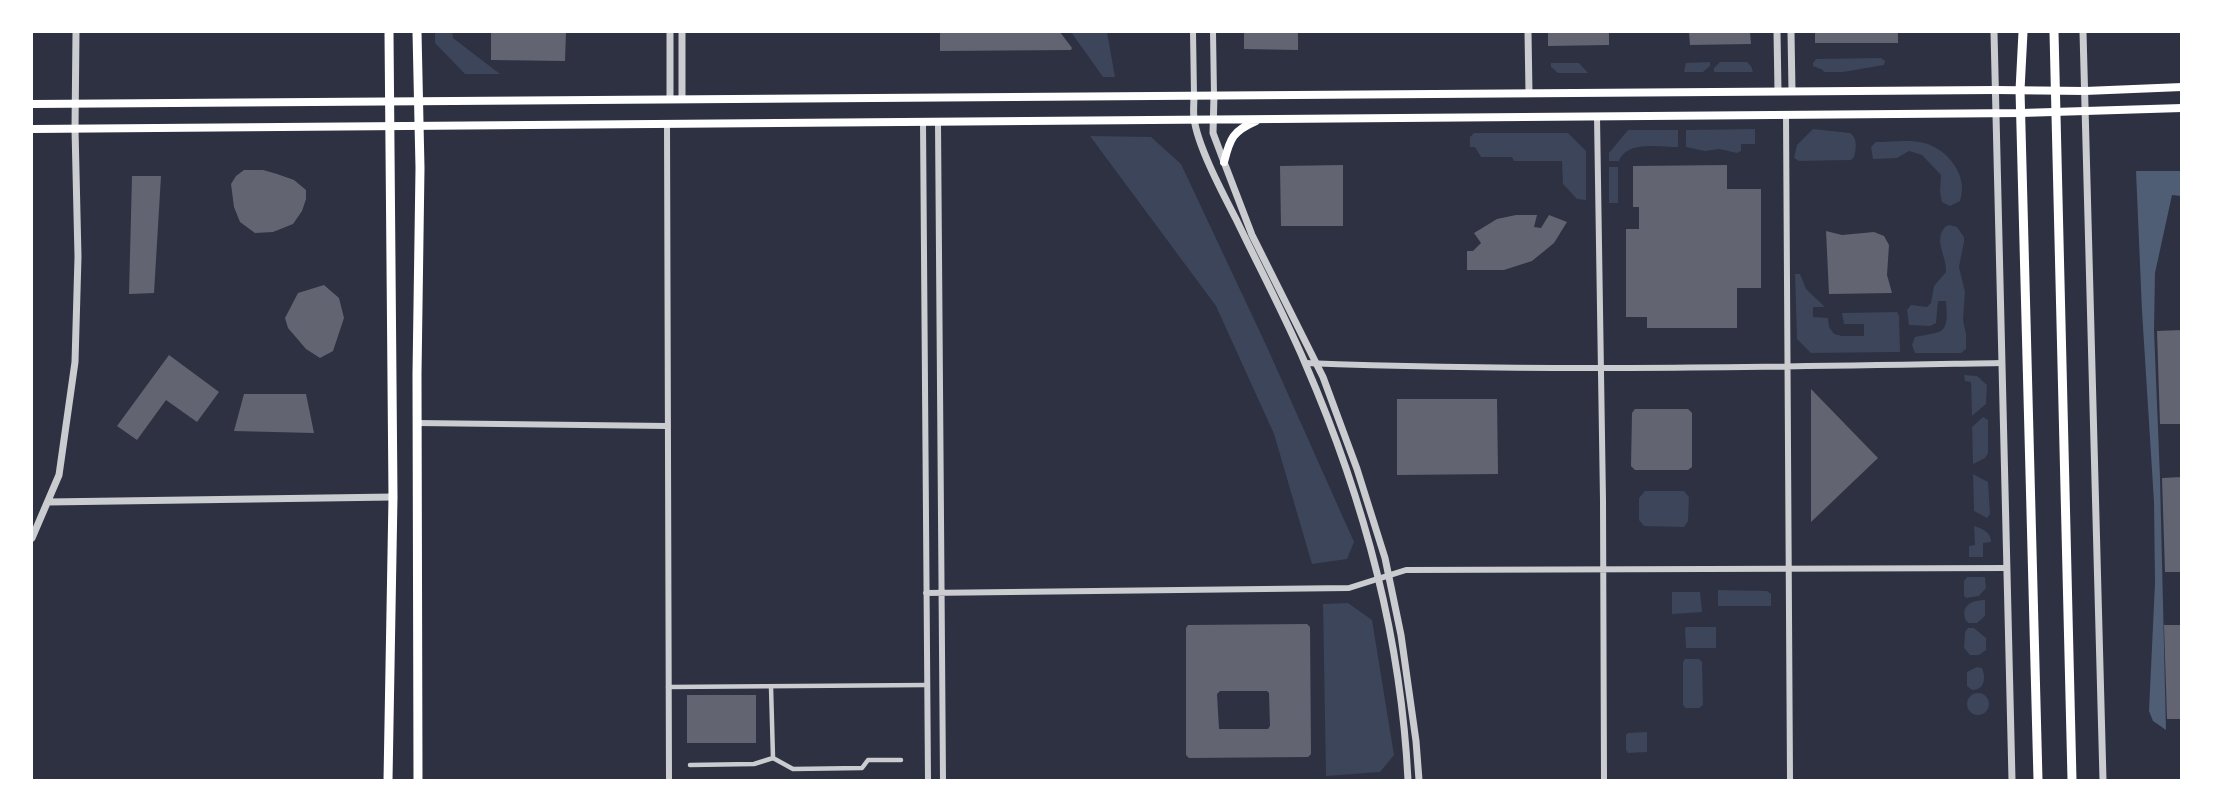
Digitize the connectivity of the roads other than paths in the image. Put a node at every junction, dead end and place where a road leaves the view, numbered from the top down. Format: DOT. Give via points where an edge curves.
graph roads {
  1 [pos="76,32"];
  2 [pos="389,32"];
  3 [pos="417,32"];
  4 [pos="670,32"];
  5 [pos="682,32"];
  6 [pos="1193,32"];
  7 [pos="1213,32"];
  8 [pos="1528,32"];
  9 [pos="1777,32"];
  10 [pos="1791,32"];
  11 [pos="1994,32"];
  12 [pos="2023,32"];
  13 [pos="2054,32"];
  14 [pos="2083,32"];
  15 [pos="2181,87"];
  16 [pos="1995,90"];
  17 [pos="2020,90"];
  18 [pos="2054,90"];
  19 [pos="1778,91"];
  20 [pos="1792,91"];
  21 [pos="2085,91"];
  22 [pos="1529,93"];
  23 [pos="1194,95"];
  24 [pos="1214,95"];
  25 [pos="670,99"];
  26 [pos="682,99"];
  27 [pos="390,101"];
  28 [pos="418,101"];
  29 [pos="76,103"];
  30 [pos="32,104"];
  31 [pos="2181,108"];
  32 [pos="2085,111"];
  33 [pos="2055,112"];
  34 [pos="2021,113"];
  35 [pos="1996,114"];
  36 [pos="1785,115"];
  37 [pos="1597,117"];
  38 [pos="1276,119"];
  39 [pos="1194,120"];
  40 [pos="1212,120"];
  41 [pos="923,122"];
  42 [pos="938,122"];
  43 [pos="667,124"];
  44 [pos="391,126"];
  45 [pos="419,126"];
  46 [pos="32,129"];
  47 [pos="75,129"];
  48 [pos="1224,162"];
  49 [pos="1305,363"];
  50 [pos="1316,363"];
  51 [pos="2002,363"];
  52 [pos="1787,367"];
  53 [pos="1601,369"];
  54 [pos="417,423"];
  55 [pos="667,426"];
  56 [pos="393,496"];
  57 [pos="48,502"];
  58 [pos="32,538"];
  59 [pos="1789,568"];
  60 [pos="2007,568"];
  61 [pos="1602,569"];
  62 [pos="1389,575"];
  63 [pos="1377,579"];
  64 [pos="926,593"];
  65 [pos="940,593"];
  66 [pos="927,686"];
  67 [pos="668,687"];
  68 [pos="771,687"];
  69 [pos="774,758"];
  70 [pos="901,760"];
  71 [pos="690,765"];
  72 [pos="388,780"];
  73 [pos="418,780"];
  74 [pos="669,780"];
  75 [pos="928,780"];
  76 [pos="943,780"];
  77 [pos="1408,780"];
  78 [pos="1419,780"];
  79 [pos="1604,780"];
  80 [pos="1790,780"];
  81 [pos="2012,780"];
  82 [pos="2038,780"];
  83 [pos="2072,780"];
  84 [pos="2103,780"];
  1 -- 29 [label="street"];
  2 -- 27 [label="main road"];
  3 -- 28 [label="main road"];
  4 -- 25 [label="street"];
  5 -- 26 [label="street"];
  6 -- 23 [label="street"];
  7 -- 24 [label="street"];
  8 -- 22 [label="street"];
  9 -- 19 [label="street"];
  10 -- 20 [label="street"];
  11 -- 16 [label="street"];
  12 -- 17 [label="main road"];
  13 -- 18 [label="main road"];
  14 -- 21 [label="street"];
  15 -- 21 [label="main road"];
  16 -- 17 [label="main road"];
  16 -- 20 [label="main road"];
  16 -- 35 [label="street"];
  17 -- 18 [label="main road"];
  17 -- 34 [label="main road"];
  18 -- 21 [label="main road"];
  18 -- 33 [label="main road"];
  19 -- 20 [label="main road"];
  19 -- 22 [label="main road"];
  21 -- 32 [label="street"];
  22 -- 24 [label="main road"];
  23 -- 24 [label="main road"];
  23 -- 26 [label="main road"];
  23 -- 39 [label="street"];
  24 -- 40 [label="street"];
  25 -- 26 [label="main road"];
  25 -- 28 [label="main road"];
  27 -- 28 [label="main road"];
  27 -- 29 [label="main road"];
  27 -- 44 [label="main road"];
  28 -- 45 [label="main road"];
  29 -- 30 [label="main road"];
  29 -- 47 [label="street"];
  31 -- 32 [label="main road"];
  32 -- 33 [label="main road"];
  32 -- 84 [label="street"];
  33 -- 34 [label="main road"];
  33 -- 83 [label="main road"];
  34 -- 35 [label="main road"];
  34 -- 82 [label="main road"];
  35 -- 36 [label="main road"];
  35 -- 51 [label="street"];
  36 -- 37 [label="main road"];
  36 -- 52 [label="street"];
  37 -- 38 [label="main road"];
  37 -- 53 [label="street"];
  38 -- 40 [label="main road"];
  38 -- 48 [label="main road" via="1240,128 1230,141"];
  39 -- 40 [label="main road"];
  39 -- 42 [label="main road"];
  39 -- 49 [label="street" via="1221,190"];
  40 -- 48 [label="street"];
  41 -- 42 [label="main road"];
  41 -- 43 [label="main road"];
  41 -- 64 [label="street"];
  42 -- 65 [label="street"];
  43 -- 45 [label="main road"];
  43 -- 55 [label="street"];
  44 -- 45 [label="main road"];
  44 -- 47 [label="main road"];
  44 -- 56 [label="main road"];
  45 -- 54 [label="main road"];
  46 -- 47 [label="main road"];
  47 -- 57 [label="street" via="75,362 59,475"];
  48 -- 50 [label="street" via="1252,235"];
  49 -- 50 [label="street"];
  49 -- 63 [label="street" via="1345,467"];
  50 -- 53 [label="street"];
  50 -- 62 [label="street" via="1357,469"];
  51 -- 52 [label="street"];
  51 -- 60 [label="street"];
  52 -- 53 [label="street"];
  52 -- 59 [label="street"];
  53 -- 61 [label="street"];
  54 -- 55 [label="street"];
  54 -- 73 [label="main road"];
  55 -- 67 [label="street"];
  56 -- 57 [label="street"];
  56 -- 72 [label="main road"];
  57 -- 58 [label="street"];
  59 -- 60 [label="street"];
  59 -- 61 [label="street"];
  59 -- 80 [label="street"];
  60 -- 81 [label="street"];
  61 -- 62 [label="street" via="1406,570"];
  61 -- 79 [label="street"];
  62 -- 63 [label="street"];
  62 -- 78 [label="street" via="1401,635"];
  63 -- 65 [label="street" via="1349,588"];
  63 -- 77 [label="street" via="1404,713"];
  64 -- 65 [label="street"];
  64 -- 66 [label="street"];
  65 -- 76 [label="street"];
  66 -- 68 [label="street"];
  66 -- 75 [label="street"];
  67 -- 68 [label="street"];
  67 -- 74 [label="street"];
  68 -- 69 [label="street"];
  69 -- 70 [label="street" via="793,770 861,768 868,760"];
  69 -- 71 [label="street" via="754,764"];
}
